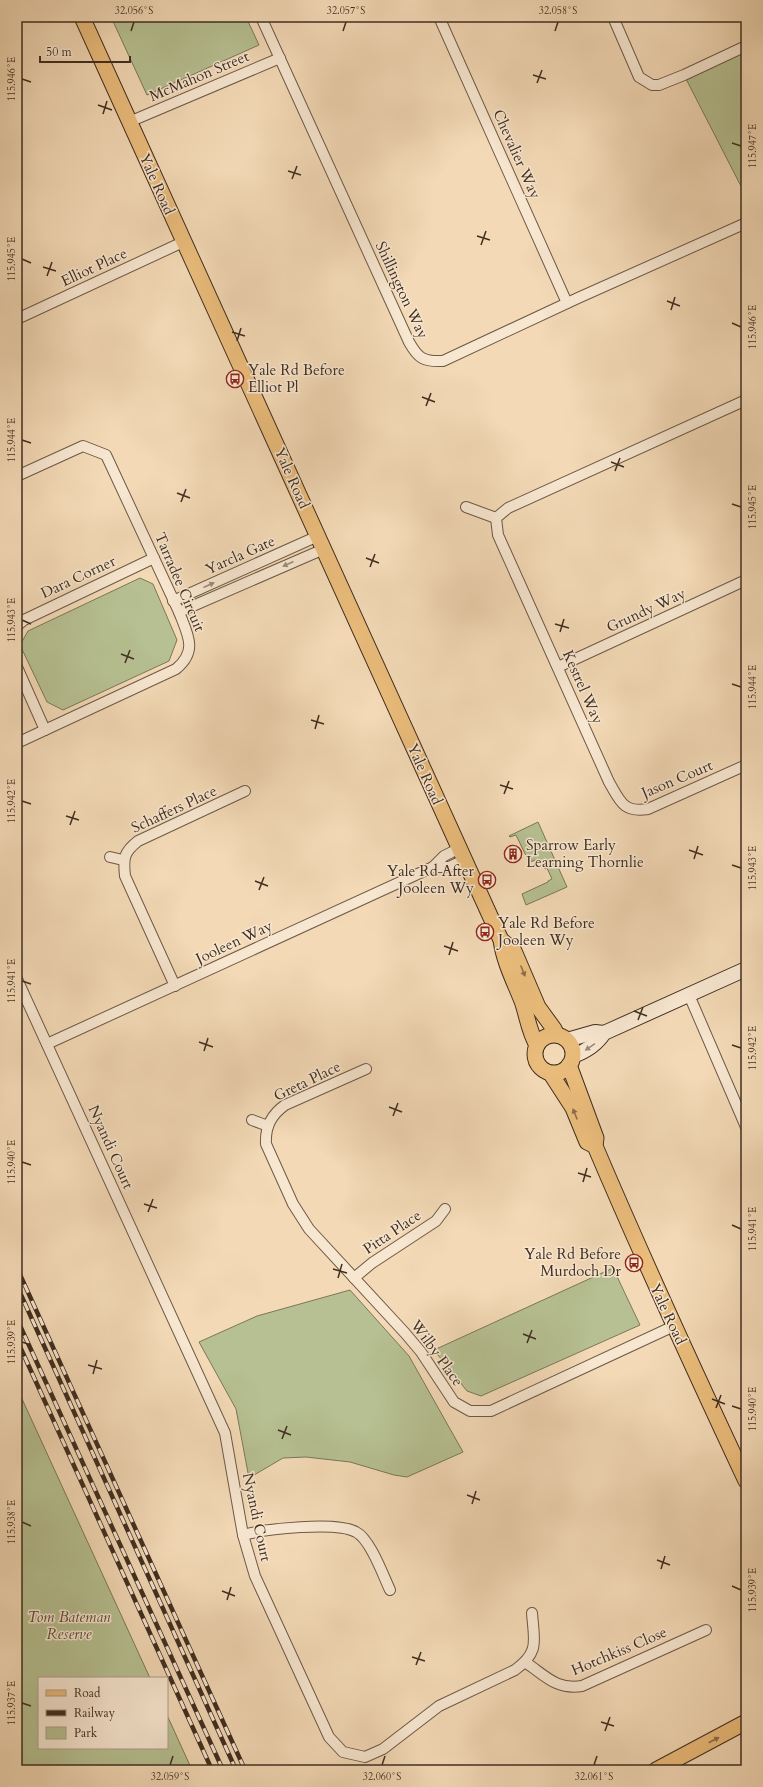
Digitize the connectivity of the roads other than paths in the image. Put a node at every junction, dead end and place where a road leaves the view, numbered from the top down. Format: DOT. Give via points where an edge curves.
graph roads {
  1 [pos="82,17"];
  2 [pos="261,17"];
  3 [pos="439,17"];
  4 [pos="613,17"];
  5 [pos="746,46"];
  6 [pos="280,58"];
  7 [pos="129,122"];
  8 [pos="746,222"];
  9 [pos="183,242"];
  10 [pos="568,303"];
  11 [pos="17,319"];
  12 [pos="746,400"];
  13 [pos="17,476"];
  14 [pos="466,507"];
  15 [pos="496,518"];
  16 [pos="321,543"];
  17 [pos="154,558"];
  18 [pos="746,580"];
  19 [pos="173,601"];
  20 [pos="179,612"];
  21 [pos="17,626"];
  22 [pos="17,667"];
  23 [pos="558,667"];
  24 [pos="45,730"];
  25 [pos="17,743"];
  26 [pos="746,765"];
  27 [pos="245,791"];
  28 [pos="620,801"];
  29 [pos="461,855"];
  30 [pos="110,857"];
  31 [pos="123,860"];
  32 [pos="501,940"];
  33 [pos="746,969"];
  34 [pos="17,979"];
  35 [pos="175,986"];
  36 [pos="689,995"];
  37 [pos="604,1033"];
  38 [pos="562,1038"];
  39 [pos="48,1044"];
  40 [pos="537,1045"];
  41 [pos="571,1061"];
  42 [pos="366,1069"];
  43 [pos="551,1074"];
  44 [pos="252,1120"];
  45 [pos="268,1126"];
  46 [pos="746,1127"];
  47 [pos="595,1146"];
  48 [pos="445,1209"];
  49 [pos="354,1278"];
  50 [pos="674,1326"];
  51 [pos="746,1481"];
  52 [pos="243,1535"];
  53 [pos="390,1590"];
  54 [pos="532,1613"];
  55 [pos="706,1630"];
  56 [pos="525,1662"];
  57 [pos="746,1722"];
  58 [pos="656,1770"];
  1 -- 7 [label="main road, Yale Road"];
  2 -- 6 [label="street, Shillington Way"];
  3 -- 10 [label="street, Chevalier Way"];
  4 -- 5 [label="street" via="639,77 652,85 659,85"];
  6 -- 7 [label="street, McMahon Street"];
  6 -- 10 [label="street, Shillington Way" via="416,354 424,360 443,361"];
  7 -- 9 [label="main road, Yale Road"];
  8 -- 10 [label="street, Shillington Way"];
  9 -- 11 [label="street, Elliot Place"];
  9 -- 16 [label="main road, Yale Road"];
  12 -- 15 [label="street" via="508,508"];
  13 -- 17 [label="street, Tarradee Circuit" via="83,446 106,456"];
  14 -- 15 [label="street"];
  15 -- 23 [label="street, Kestrel Way" via="498,535"];
  19 -- 16 [label="street, Yarcla Gate, one-way"];
  16 -- 20 [label="street, Yarcla Gate, one-way"];
  16 -- 29 [label="main road, Yale Road"];
  17 -- 19 [label="street, Tarradee Circuit"];
  17 -- 21 [label="street, Dara Corner" via="24,620"];
  18 -- 23 [label="street, Grundy Way"];
  19 -- 20 [label="street, Tarradee Circuit"];
  20 -- 24 [label="street, Tarradee Circuit" via="189,639 190,649 185,662 176,669"];
  22 -- 24 [label="street"];
  23 -- 28 [label="street, Kestrel Way" via="609,782"];
  24 -- 25 [label="street, Tarradee Circuit"];
  26 -- 28 [label="street, Jason Court" via="648,809 632,810"];
  27 -- 31 [label="street, Schaffers Place" via="138,841 129,848"];
  29 -- 32 [label="main road, Yale Road"];
  29 -- 35 [label="street, Jooleen Way" via="449,867 433,868"];
  30 -- 31 [label="street"];
  31 -- 35 [label="street" via="125,876"];
  32 -- 38 [label="main road, Yale Road, one-way" via="514,950 538,1006"];
  32 -- 40 [label="main road, Yale Road" via="503,956"];
  33 -- 36 [label="main road"];
  34 -- 39 [label="street, Nyandi Court"];
  35 -- 39 [label="street, Jooleen Way"];
  36 -- 37 [label="main road"];
  36 -- 46 [label="street"];
  37 -- 38 [label="main road" via="595,1032"];
  37 -- 41 [label="main road, one-way" via="599,1041"];
  38 -- 40 [label="main road" via="546,1037"];
  38 -- 41 [label="main road" via="571,1047"];
  39 -- 52 [label="street, Nyandi Court" via="225,1433"];
  40 -- 43 [label="main road" via="534,1054 536,1063 542,1070"];
  41 -- 43 [label="main road" via="561,1072"];
  41 -- 47 [label="main road, Yale Road" via="596,1138"];
  42 -- 45 [label="street, Greta Place" via="285,1106 272,1117"];
  47 -- 43 [label="main road, Yale Road, one-way" via="588,1142 573,1108"];
  44 -- 45 [label="street"];
  45 -- 49 [label="street, Wilby Place" via="266,1144 293,1204 309,1229"];
  47 -- 50 [label="main road, Yale Road"];
  48 -- 49 [label="street, Pitta Place" via="436,1221 372,1263"];
  49 -- 50 [label="street, Wilby Place" via="409,1338 454,1402 470,1411 491,1411"];
  50 -- 51 [label="main road, Yale Road"];
  52 -- 53 [label="street" via="267,1530 337,1526 357,1532 370,1546"];
  52 -- 56 [label="street, Nyandi Court" via="255,1576 329,1737 343,1752 365,1757 383,1749 440,1706 514,1670"];
  54 -- 56 [label="street" via="534,1649"];
  55 -- 56 [label="street, Hotchkiss Close" via="582,1686 559,1686"];
  58 -- 57 [label="main road, one-way"];
}
